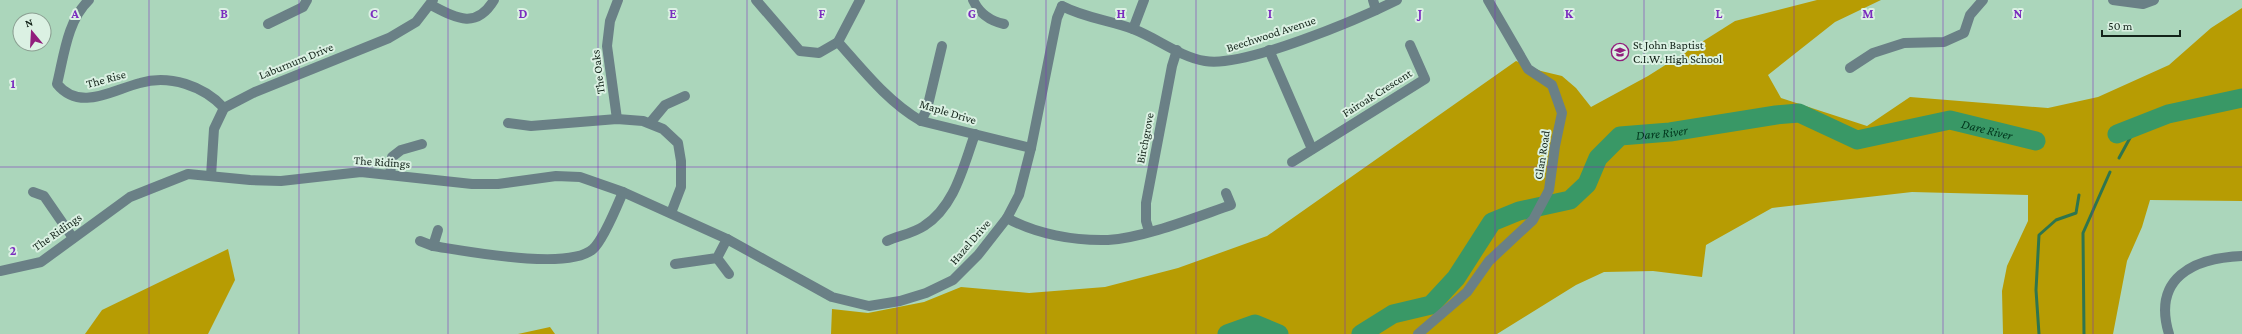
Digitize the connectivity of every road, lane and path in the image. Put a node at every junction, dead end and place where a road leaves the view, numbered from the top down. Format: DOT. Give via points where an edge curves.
graph roads {
  1 [pos="89,0"];
  2 [pos="308,0"];
  3 [pos="494,0"];
  4 [pos="618,0"];
  5 [pos="756,0"];
  6 [pos="860,0"];
  7 [pos="973,0"];
  8 [pos="1144,0"];
  9 [pos="1373,0"];
  10 [pos="1397,0"];
  11 [pos="1488,0"];
  12 [pos="1983,0"];
  13 [pos="2113,0"];
  14 [pos="2154,0"];
  15 [pos="432,3"];
  16 [pos="1060,3"];
  17 [pos="1376,10"];
  18 [pos="268,24"];
  19 [pos="1004,24"];
  20 [pos="1133,29"];
  21 [pos="838,42"];
  22 [pos="1410,45"];
  23 [pos="942,46"];
  24 [pos="1177,50"];
  25 [pos="1269,50"];
  26 [pos="1850,68"];
  27 [pos="686,96"];
  28 [pos="224,108"];
  29 [pos="617,119"];
  30 [pos="921,121"];
  31 [pos="508,123"];
  32 [pos="650,123"];
  33 [pos="975,134"];
  34 [pos="422,144"];
  35 [pos="1032,148"];
  36 [pos="1312,149"];
  37 [pos="1292,162"];
  38 [pos="390,175"];
  39 [pos="211,176"];
  40 [pos="33,192"];
  41 [pos="623,192"];
  42 [pos="1226,193"];
  43 [pos="671,213"];
  44 [pos="1007,218"];
  45 [pos="438,230"];
  46 [pos="1149,231"];
  47 [pos="73,238"];
  48 [pos="727,240"];
  49 [pos="420,241"];
  50 [pos="887,241"];
  51 [pos="433,246"];
  52 [pos="2242,256"];
  53 [pos="717,258"];
  54 [pos="675,264"];
  55 [pos="0,271"];
  56 [pos="730,274"];
  57 [pos="1418,334"];
  58 [pos="2169,334"];
  1 -- 28 [label="street, The Rise" via="84,4 69,34 57,84 65,93 83,99 107,95 141,82 169,80 190,85 214,98"];
  2 -- 18 [label="street" via="303,7"];
  3 -- 15 [label="street" via="484,13 467,20 455,18"];
  4 -- 29 [label="street, The Oaks" via="610,21 607,46"];
  5 -- 21 [label="street" via="800,51 819,53"];
  6 -- 21 [label="street"];
  7 -- 19 [label="street" via="977,8 992,21"];
  8 -- 20 [label="street"];
  9 -- 17 [label="street"];
  10 -- 17 [label="street, Beechwood Avenue"];
  11 -- 57 [label="street, Glan Road" via="1528,69 1552,85 1562,113 1550,190 1533,220 1489,261 1467,292"];
  12 -- 26 [label="street" via="1970,15 1964,33 1944,42 1904,43 1873,54"];
  13 -- 14 [label="street" via="2143,4"];
  15 -- 28 [label="street, Laburnum Drive" via="416,22 388,38 256,92"];
  16 -- 20 [label="street, Beechwood Avenue" via="1077,14"];
  16 -- 35 [label="street, Hazel Drive"];
  17 -- 25 [label="street, Beechwood Avenue"];
  20 -- 24 [label="street, Beechwood Avenue"];
  21 -- 30 [label="street, Maple Drive" via="891,100"];
  22 -- 36 [label="street, Fairoak Crescent" via="1425,79"];
  23 -- 30 [label="street" via="927,108"];
  24 -- 25 [label="street, Beechwood Avenue" via="1203,61 1219,63"];
  24 -- 46 [label="street, Birchgrove" via="1146,203"];
  25 -- 36 [label="street"];
  27 -- 32 [label="street" via="665,105"];
  28 -- 39 [label="street" via="214,129"];
  29 -- 31 [label="street" via="531,126"];
  29 -- 32 [label="street"];
  30 -- 33 [label="street, Maple Drive"];
  32 -- 43 [label="street" via="663,128 678,143 681,187"];
  33 -- 35 [label="street, Maple Drive"];
  33 -- 50 [label="street" via="956,188 943,209 924,227"];
  34 -- 38 [label="street" via="401,150 392,157"];
  35 -- 44 [label="street, Hazel Drive" via="1019,195"];
  36 -- 37 [label="street, Fairoak Crescent"];
  38 -- 39 [label="street, The Ridings" via="361,172 281,181"];
  38 -- 41 [label="street, The Ridings" via="472,184 498,184 556,176 580,177"];
  39 -- 47 [label="street, The Ridings" via="188,174 130,197"];
  40 -- 47 [label="street" via="44,196"];
  41 -- 43 [label="street, The Ridings"];
  41 -- 51 [label="street" via="610,222 593,249 566,260 515,258"];
  42 -- 46 [label="street" via="1231,205"];
  43 -- 48 [label="street, The Ridings"];
  44 -- 46 [label="street" via="1021,226 1044,233 1078,238 1108,240"];
  44 -- 48 [label="street, Hazel Drive" via="978,255 953,280 926,293 900,301 869,306 832,297"];
  45 -- 51 [label="street"];
  47 -- 55 [label="street, The Ridings" via="40,262"];
  48 -- 53 [label="street"];
  49 -- 51 [label="street"];
  52 -- 58 [label="street" via="2209,259 2191,267 2176,278 2166,298 2165,321"];
  53 -- 54 [label="street"];
  53 -- 56 [label="street"];
}
